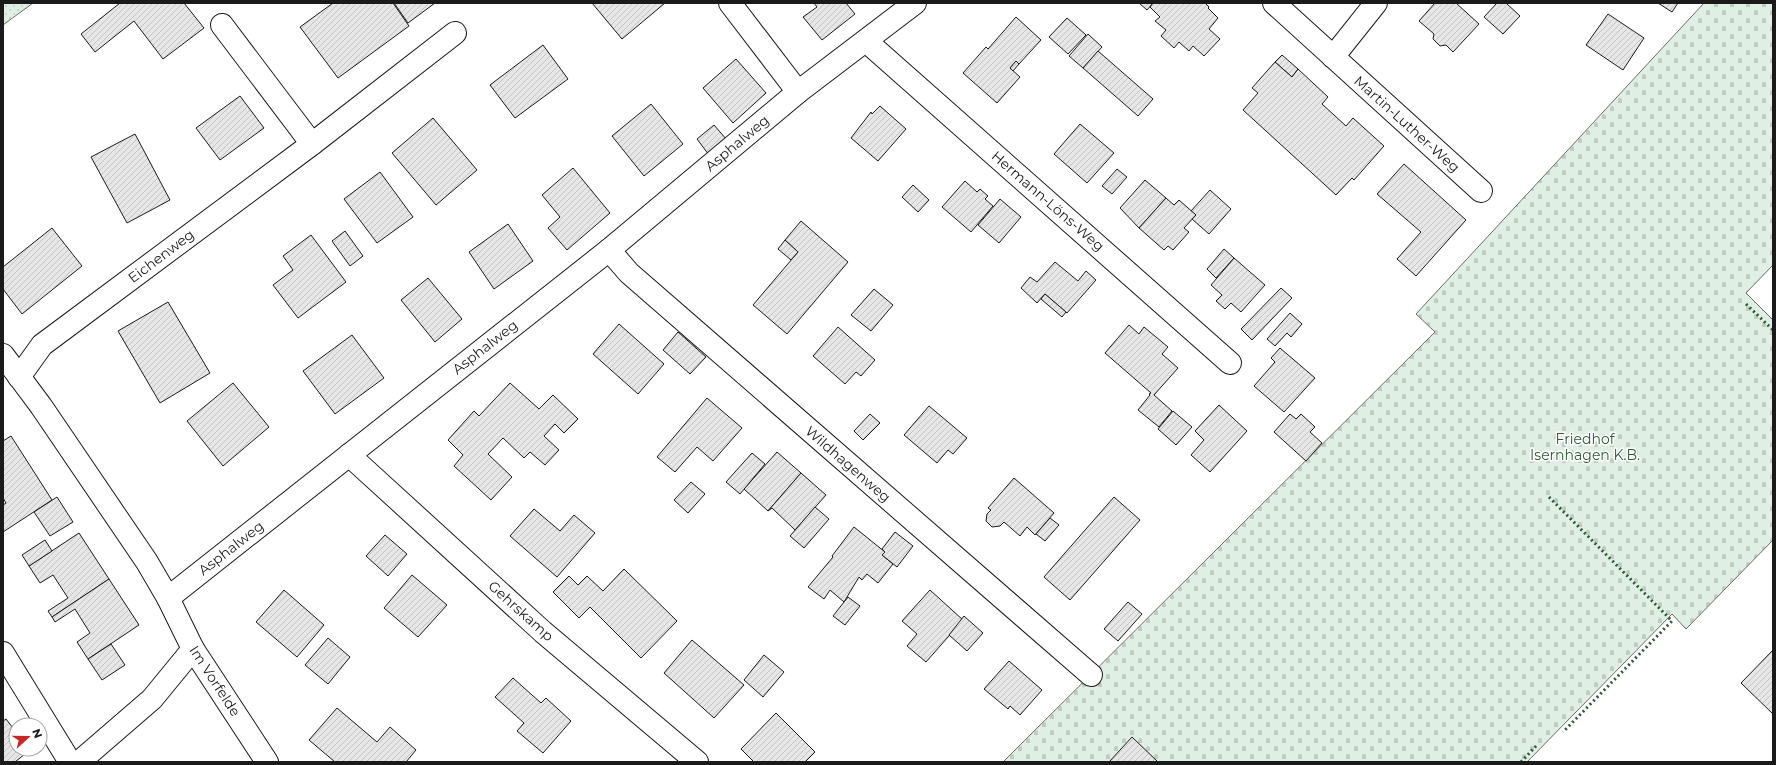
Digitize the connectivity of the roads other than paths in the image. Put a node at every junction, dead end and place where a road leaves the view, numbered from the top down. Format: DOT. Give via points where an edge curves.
graph roads {
  1 [pos="730,3"];
  2 [pos="915,3"];
  3 [pos="1274,3"];
  4 [pos="1376,3"];
  5 [pos="222,25"];
  6 [pos="455,33"];
  7 [pos="866,41"];
  8 [pos="1333,57"];
  9 [pos="798,92"];
  10 [pos="312,144"];
  11 [pos="1481,191"];
  12 [pos="609,250"];
  13 [pos="3,355"];
  14 [pos="1230,362"];
  15 [pos="19,377"];
  16 [pos="349,456"];
  17 [pos="168,598"];
  18 [pos="194,648"];
  19 [pos="3,653"];
  20 [pos="1091,676"];
  21 [pos="70,762"];
  22 [pos="79,762"];
  23 [pos="267,762"];
  24 [pos="697,762"];
  1 -- 9 [label="street"];
  2 -- 7 [label="street, Asphalweg"];
  3 -- 8 [label="street, Martin-Luther-Weg"];
  4 -- 8 [label="street"];
  5 -- 10 [label="street"];
  6 -- 10 [label="street, Eichenweg"];
  7 -- 9 [label="street, Asphalweg"];
  7 -- 14 [label="street, Hermann-Löns-Weg"];
  8 -- 11 [label="street, Martin-Luther-Weg"];
  9 -- 12 [label="street, Asphalweg"];
  10 -- 15 [label="street, Eichenweg" via="42,345"];
  12 -- 16 [label="street, Asphalweg"];
  12 -- 20 [label="street, Wildhagenweg" via="629,273"];
  13 -- 15 [label="street"];
  15 -- 17 [label="street" via="147,562"];
  16 -- 17 [label="street, Asphalweg"];
  16 -- 24 [label="street, Gehrskamp" via="543,632"];
  17 -- 18 [label="street, Im Vorfelde"];
  18 -- 22 [label="street" via="152,699"];
  18 -- 23 [label="street, Im Vorfelde"];
  19 -- 21 [label="street"];
}
